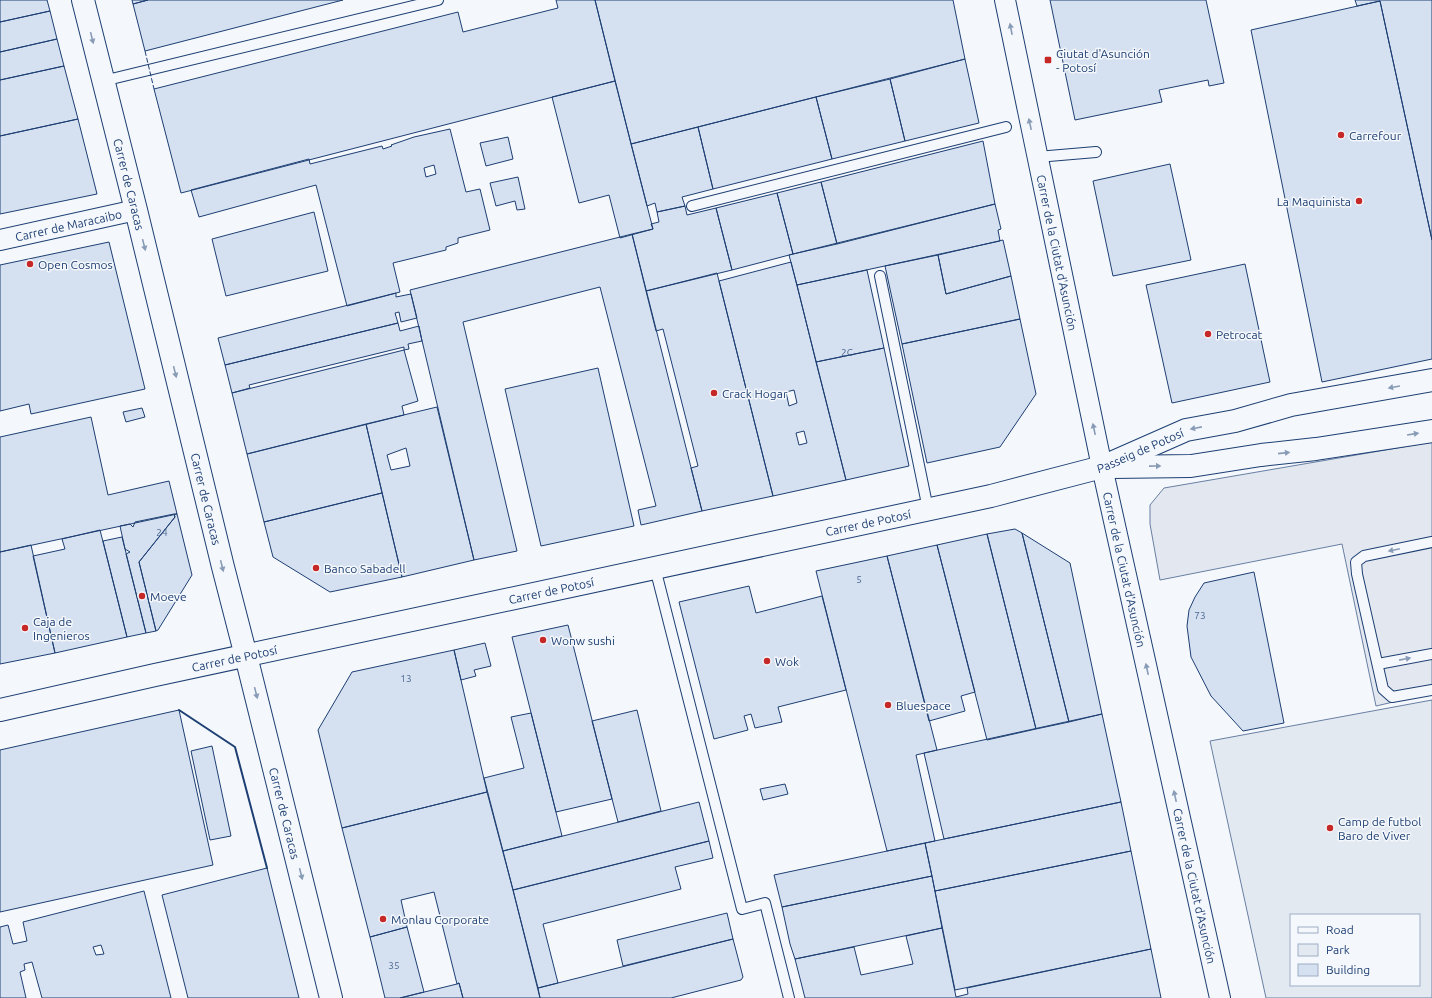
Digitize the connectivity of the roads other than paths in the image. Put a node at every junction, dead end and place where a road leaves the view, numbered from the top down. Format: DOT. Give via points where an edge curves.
graph roads {
  1 [pos="83,0"];
  2 [pos="438,0"];
  3 [pos="1005,0"];
  4 [pos="103,81"];
  5 [pos="1006,127"];
  6 [pos="1096,152"];
  7 [pos="1037,157"];
  8 [pos="692,206"];
  9 [pos="136,210"];
  10 [pos="0,240"];
  11 [pos="880,276"];
  12 [pos="1432,380"];
  13 [pos="1432,431"];
  14 [pos="1102,467"];
  15 [pos="928,509"];
  16 [pos="1432,542"];
  17 [pos="656,568"];
  18 [pos="1432,654"];
  19 [pos="246,656"];
  20 [pos="1378,664"];
  21 [pos="1432,690"];
  22 [pos="0,710"];
  23 [pos="332,998"];
  24 [pos="789,998"];
  25 [pos="1220,998"];
  1 -- 4 [label="street, Carrer de Caracas, one-way"];
  2 -- 4 [label="lane"];
  7 -- 3 [label="street, Carrer de la Ciutat d'Asunción, one-way"];
  4 -- 9 [label="street, Carrer de Caracas"];
  5 -- 8 [label="lane"];
  6 -- 7 [label="lane"];
  14 -- 7 [label="street, Carrer de la Ciutat d'Asunción, one-way"];
  9 -- 10 [label="street, Carrer de Maracaibo"];
  9 -- 19 [label="street, Carrer de Caracas, one-way"];
  11 -- 15 [label="lane"];
  12 -- 14 [label="street, Passeig de Potosí, one-way" via="1291,406 1186,430"];
  14 -- 13 [label="street, Passeig de Potosí, one-way" via="1192,466 1261,455 1316,450"];
  14 -- 15 [label="street, Carrer de Potosí"];
  25 -- 14 [label="street, Carrer de la Ciutat d'Asunción, one-way"];
  15 -- 17 [label="street, Carrer de Potosí"];
  16 -- 20 [label="lane, one-way" via="1364,556 1356,562"];
  17 -- 19 [label="street, Carrer de Potosí"];
  17 -- 24 [label="lane" via="742,909 765,903"];
  20 -- 18 [label="lane, one-way"];
  19 -- 22 [label="street, Carrer de Potosí"];
  19 -- 23 [label="street, Carrer de Caracas, one-way"];
  20 -- 21 [label="lane" via="1383,689 1392,697"];
}
